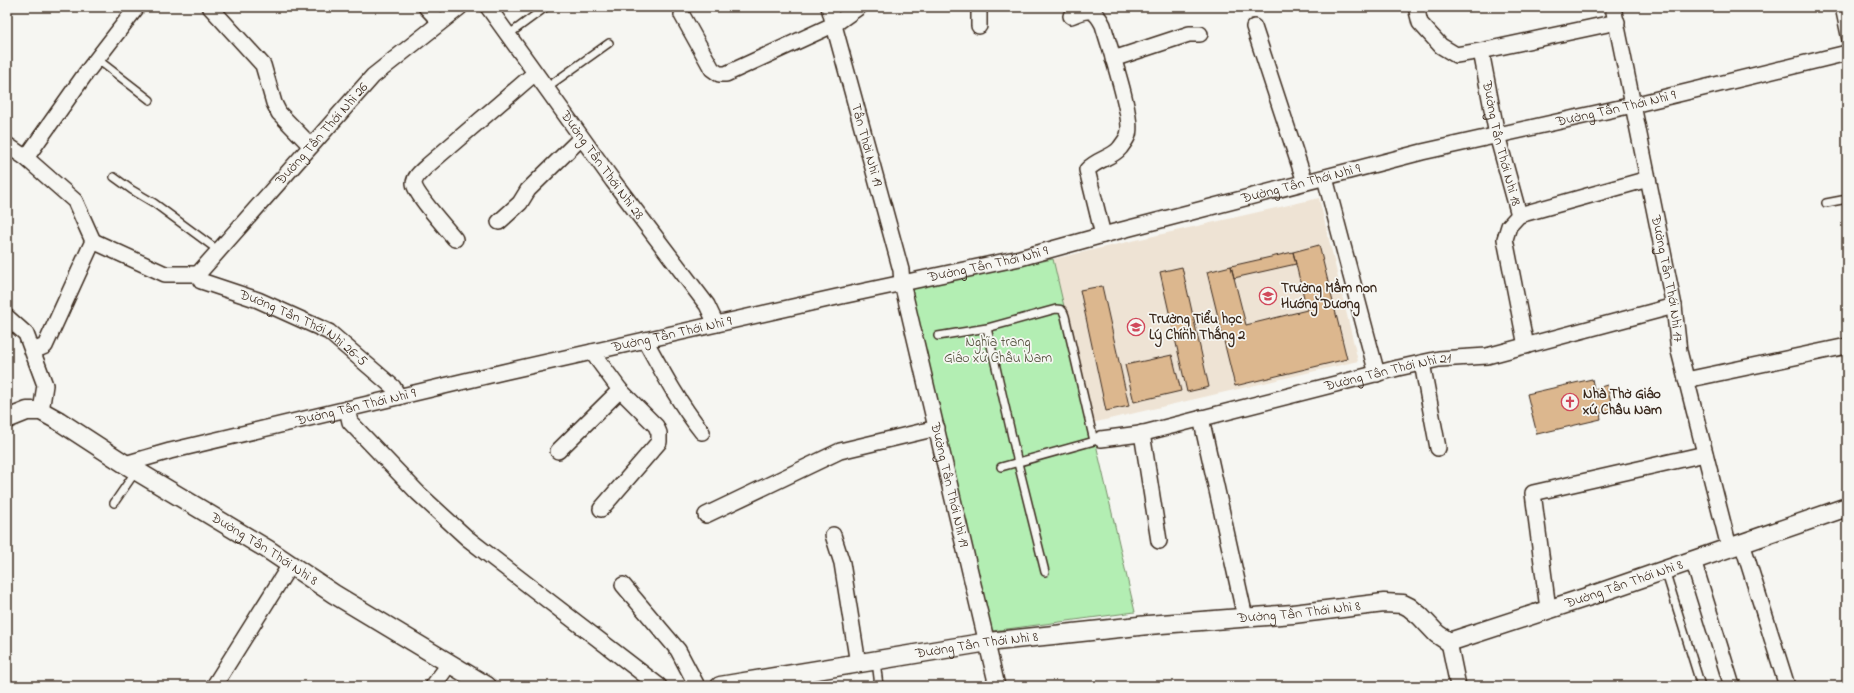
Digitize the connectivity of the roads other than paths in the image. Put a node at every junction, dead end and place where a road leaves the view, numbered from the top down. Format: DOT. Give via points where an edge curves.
graph roads {
  1 [pos="137,7"];
  2 [pos="210,7"];
  3 [pos="426,7"];
  4 [pos="460,7"];
  5 [pos="488,7"];
  6 [pos="546,7"];
  7 [pos="829,7"];
  8 [pos="859,7"];
  9 [pos="979,7"];
  10 [pos="1416,7"];
  11 [pos="1613,7"];
  12 [pos="1839,7"];
  13 [pos="682,15"];
  14 [pos="1071,16"];
  15 [pos="440,22"];
  16 [pos="1616,22"];
  17 [pos="835,24"];
  18 [pos="979,26"];
  19 [pos="1254,27"];
  20 [pos="1200,34"];
  21 [pos="508,35"];
  22 [pos="609,43"];
  23 [pos="1847,45"];
  24 [pos="1481,51"];
  25 [pos="1847,53"];
  26 [pos="97,59"];
  27 [pos="1113,59"];
  28 [pos="535,73"];
  29 [pos="546,88"];
  30 [pos="150,100"];
  31 [pos="1633,105"];
  32 [pos="1497,135"];
  33 [pos="581,138"];
  34 [pos="7,145"];
  35 [pos="311,146"];
  36 [pos="26,158"];
  37 [pos="114,177"];
  38 [pos="1326,178"];
  39 [pos="1648,179"];
  40 [pos="1305,182"];
  41 [pos="1847,199"];
  42 [pos="1826,203"];
  43 [pos="1519,215"];
  44 [pos="499,222"];
  45 [pos="1103,235"];
  46 [pos="455,239"];
  47 [pos="93,241"];
  48 [pos="219,251"];
  49 [pos="198,274"];
  50 [pos="902,283"];
  51 [pos="1674,306"];
  52 [pos="7,317"];
  53 [pos="716,324"];
  54 [pos="987,328"];
  55 [pos="938,336"];
  56 [pos="645,340"];
  57 [pos="1526,346"];
  58 [pos="1847,346"];
  59 [pos="33,351"];
  60 [pos="592,352"];
  61 [pos="1422,363"];
  62 [pos="1377,374"];
  63 [pos="1686,380"];
  64 [pos="620,390"];
  65 [pos="399,397"];
  66 [pos="347,409"];
  67 [pos="41,411"];
  68 [pos="1201,418"];
  69 [pos="7,419"];
  70 [pos="937,428"];
  71 [pos="702,432"];
  72 [pos="1142,433"];
  73 [pos="1098,440"];
  74 [pos="1438,448"];
  75 [pos="558,451"];
  76 [pos="1705,454"];
  77 [pos="1018,463"];
  78 [pos="1001,467"];
  79 [pos="131,468"];
  80 [pos="114,503"];
  81 [pos="1847,507"];
  82 [pos="601,509"];
  83 [pos="706,516"];
  84 [pos="832,535"];
  85 [pos="1159,541"];
  86 [pos="1735,545"];
  87 [pos="1693,560"];
  88 [pos="290,565"];
  89 [pos="1665,570"];
  90 [pos="1046,572"];
  91 [pos="623,585"];
  92 [pos="1548,609"];
  93 [pos="1245,617"];
  94 [pos="988,642"];
  95 [pos="1449,642"];
  96 [pos="876,661"];
  97 [pos="450,663"];
  98 [pos="858,664"];
  99 [pos="214,686"];
  100 [pos="433,686"];
  101 [pos="487,686"];
  102 [pos="659,686"];
  103 [pos="697,686"];
  104 [pos="720,686"];
  105 [pos="879,686"];
  106 [pos="997,686"];
  107 [pos="1458,686"];
  108 [pos="1701,686"];
  109 [pos="1732,686"];
  110 [pos="1787,686"];
  1 -- 26 [label="street"];
  2 -- 35 [label="street" via="263,65 279,113"];
  3 -- 15 [label="street"];
  4 -- 15 [label="street, Đường Tân Thới Nhì 26"];
  5 -- 21 [label="street, Đường Tân Thới Nhì 28"];
  6 -- 21 [label="lane"];
  7 -- 17 [label="street, Tân Thời Nhì 19"];
  8 -- 17 [label="street"];
  9 -- 18 [label="street"];
  10 -- 24 [label="street" via="1420,23 1441,46 1456,55"];
  11 -- 16 [label="street, Đường Tân Thới Nhì 17"];
  12 -- 23 [label="lane"];
  13 -- 17 [label="street" via="712,69 719,74 726,74"];
  14 -- 27 [label="street" via="1084,11 1098,15"];
  15 -- 35 [label="street, Đường Tân Thới Nhì 26" via="373,76"];
  16 -- 24 [label="street"];
  16 -- 31 [label="street, Đường Tân Thới Nhì 17"];
  17 -- 50 [label="street, Tân Thời Nhì 19" via="901,270"];
  19 -- 40 [label="street"];
  20 -- 27 [label="street" via="1189,34"];
  21 -- 28 [label="street, Đường Tân Thới Nhì 28"];
  22 -- 29 [label="lane"];
  24 -- 32 [label="street, Đường Tân Thới Nhì 18"];
  25 -- 31 [label="street, Đường Tân Thới Nhì 9"];
  26 -- 30 [label="lane"];
  26 -- 36 [label="street"];
  27 -- 45 [label="street" via="1122,91 1128,135 1119,149 1093,163 1087,170"];
  28 -- 29 [label="street, Đường Tân Thới Nhì 28"];
  28 -- 46 [label="street" via="418,174 415,180 416,190"];
  29 -- 33 [label="street, Đường Tân Thới Nhì 28"];
  31 -- 32 [label="street, Đường Tân Thới Nhì 9"];
  31 -- 39 [label="street, Đường Tân Thới Nhì 17"];
  32 -- 38 [label="street, Đường Tân Thới Nhì 9"];
  32 -- 43 [label="street, Đường Tân Thới Nhì 18"];
  33 -- 44 [label="street"];
  33 -- 53 [label="street, Đường Tân Thới Nhì 28" via="708,304"];
  34 -- 36 [label="street"];
  35 -- 48 [label="street, Đường Tân Thới Nhì 26"];
  36 -- 47 [label="street" via="75,201"];
  37 -- 48 [label="lane"];
  38 -- 40 [label="street, Đường Tân Thới Nhì 9"];
  38 -- 62 [label="street"];
  39 -- 43 [label="street"];
  39 -- 51 [label="street, Đường Tân Thới Nhì 17"];
  40 -- 45 [label="street, Đường Tân Thới Nhì 9"];
  41 -- 42 [label="lane"];
  43 -- 57 [label="street, Đường Tân Thới Nhì 18" via="1509,226 1505,239"];
  45 -- 50 [label="street, Đường Tân Thới Nhì 9" via="1020,258"];
  47 -- 49 [label="street" via="165,274"];
  47 -- 59 [label="street" via="45,346"];
  48 -- 49 [label="street, Đường Tân Thới Nhì 26"];
  49 -- 65 [label="street, Đường Tân Thới Nhì 26-5" via="201,281 258,300 329,332 393,386"];
  50 -- 53 [label="street, Đường Tân Thới Nhì 9"];
  50 -- 70 [label="street, Đường Tân Thới Nhì 19"];
  51 -- 57 [label="street, Đường Tân Thới Nhì 21"];
  51 -- 63 [label="street, Đường Tân Thới Nhì 17" via="1679,351"];
  52 -- 59 [label="street" via="26,334"];
  53 -- 56 [label="street, Đường Tân Thới Nhì 9"];
  54 -- 55 [label="lane"];
  54 -- 73 [label="lane" via="1056,309 1064,311"];
  54 -- 77 [label="lane"];
  56 -- 60 [label="street, Đường Tân Thới Nhì 9"];
  56 -- 71 [label="street" via="675,396"];
  57 -- 61 [label="street, Đường Tân Thới Nhì 21" via="1487,356 1439,359"];
  58 -- 63 [label="street"];
  59 -- 67 [label="street" via="45,385"];
  60 -- 64 [label="street"];
  60 -- 65 [label="street, Đường Tân Thới Nhì 9"];
  61 -- 62 [label="street, Đường Tân Thới Nhì 21"];
  61 -- 74 [label="street"];
  62 -- 68 [label="street, Đường Tân Thới Nhì 21"];
  63 -- 76 [label="street, Đường Tân Thới Nhì 17"];
  64 -- 75 [label="street"];
  64 -- 82 [label="street" via="656,426 659,442"];
  65 -- 66 [label="street, Đường Tân Thới Nhì 9"];
  66 -- 79 [label="street, Đường Tân Thới Nhì 9" via="170,451"];
  66 -- 102 [label="street" via="350,422 418,493 467,538"];
  67 -- 69 [label="street" via="27,411"];
  67 -- 79 [label="street, Đường Tân Thới Nhì 8"];
  68 -- 72 [label="street, Đường Tân Thới Nhì 21"];
  68 -- 93 [label="street"];
  70 -- 83 [label="street" via="840,452"];
  70 -- 94 [label="street, Đường Tân Thới Nhì 19"];
  72 -- 73 [label="street, Đường Tân Thới Nhì 21"];
  72 -- 85 [label="street"];
  73 -- 77 [label="lane"];
  76 -- 86 [label="street, Đường Tân Thới Nhì 17"];
  76 -- 92 [label="street" via="1532,493"];
  77 -- 78 [label="lane"];
  77 -- 90 [label="lane"];
  79 -- 80 [label="lane"];
  79 -- 88 [label="street, Đường Tân Thới Nhì 8"];
  81 -- 86 [label="street, Đường Tân Thới Nhì 8"];
  84 -- 98 [label="street" via="842,563"];
  86 -- 87 [label="street, Đường Tân Thới Nhì 8"];
  86 -- 110 [label="street, Đường Tân Thới Nhì 17"];
  87 -- 89 [label="street, Đường Tân Thới Nhì 8"];
  87 -- 109 [label="street"];
  88 -- 97 [label="street, Đường Tân Thới Nhì 8"];
  88 -- 99 [label="street"];
  89 -- 92 [label="street, Đường Tân Thới Nhì 8"];
  89 -- 108 [label="lane"];
  91 -- 103 [label="street" via="678,650"];
  92 -- 95 [label="street, Đường Tân Thới Nhì 8"];
  93 -- 94 [label="street, Đường Tân Thới Nhì 8"];
  93 -- 95 [label="street, Đường Tân Thới Nhì 8" via="1384,603 1403,604"];
  94 -- 96 [label="street, Đường Tân Thới Nhì 8"];
  94 -- 106 [label="street, Đường Tân Thới Nhì 19"];
  95 -- 107 [label="street"];
  96 -- 98 [label="street, Đường Tân Thới Nhì 8"];
  96 -- 105 [label="lane"];
  97 -- 100 [label="street"];
  97 -- 101 [label="street, Đường Tân Thới Nhì 8"];
  98 -- 104 [label="street, Đường Tân Thới Nhì 8"];
}
